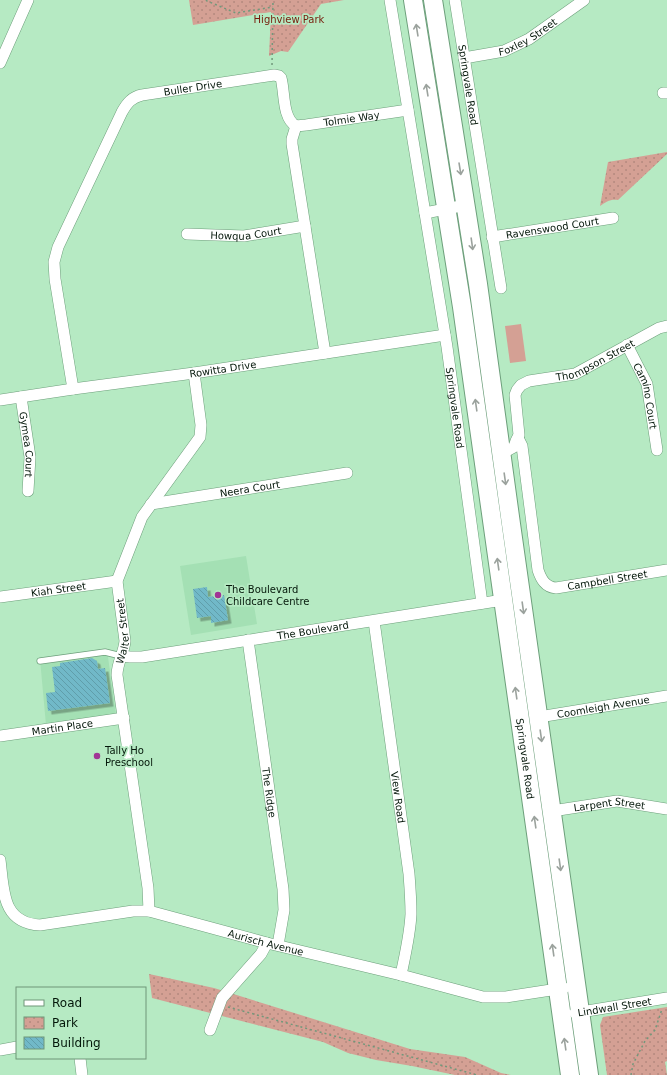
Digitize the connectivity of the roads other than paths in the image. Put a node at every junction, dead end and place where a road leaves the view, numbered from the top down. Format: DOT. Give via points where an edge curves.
graph roads {
  1 [pos="28,0"];
  2 [pos="390,0"];
  3 [pos="412,0"];
  4 [pos="433,0"];
  5 [pos="455,0"];
  6 [pos="584,0"];
  7 [pos="464,58"];
  8 [pos="0,63"];
  9 [pos="408,110"];
  10 [pos="296,126"];
  11 [pos="466,205"];
  12 [pos="447,209"];
  13 [pos="425,213"];
  14 [pos="613,218"];
  15 [pos="305,226"];
  16 [pos="187,234"];
  17 [pos="492,237"];
  18 [pos="501,288"];
  19 [pos="667,326"];
  20 [pos="445,335"];
  21 [pos="627,345"];
  22 [pos="325,353"];
  23 [pos="194,373"];
  24 [pos="520,386"];
  25 [pos="73,389"];
  26 [pos="21,397"];
  27 [pos="0,400"];
  28 [pos="481,443"];
  29 [pos="509,443"];
  30 [pos="658,450"];
  31 [pos="347,473"];
  32 [pos="28,492"];
  33 [pos="151,504"];
  34 [pos="667,570"];
  35 [pos="117,581"];
  36 [pos="548,586"];
  37 [pos="0,597"];
  38 [pos="503,600"];
  39 [pos="482,603"];
  40 [pos="374,621"];
  41 [pos="248,640"];
  42 [pos="121,656"];
  43 [pos="40,661"];
  44 [pos="667,696"];
  45 [pos="539,717"];
  46 [pos="124,718"];
  47 [pos="0,736"];
  48 [pos="667,809"];
  49 [pos="552,810"];
  50 [pos="0,860"];
  51 [pos="149,911"];
  52 [pos="267,943"];
  53 [pos="278,945"];
  54 [pos="401,975"];
  55 [pos="577,986"];
  56 [pos="558,989"];
  57 [pos="667,998"];
  58 [pos="580,1012"];
  59 [pos="561,1015"];
  60 [pos="210,1030"];
  61 [pos="16,1047"];
  62 [pos="0,1050"];
  63 [pos="80,1059"];
  64 [pos="82,1075"];
  65 [pos="570,1075"];
  66 [pos="589,1075"];
  1 -- 8 [label="street"];
  2 -- 9 [label="street, Springvale Road"];
  12 -- 3 [label="highway, Springvale Road, one-way"];
  4 -- 11 [label="highway, Springvale Road, one-way"];
  5 -- 7 [label="street, Springvale Road"];
  6 -- 7 [label="street, Foxley Street" via="519,45 504,51"];
  7 -- 17 [label="street, Springvale Road"];
  9 -- 10 [label="street, Tolmie Way"];
  9 -- 13 [label="street, Springvale Road"];
  10 -- 15 [label="street" via="292,144"];
  10 -- 25 [label="street, Buller Drive" via="287,115 281,78 271,74 142,94 129,101 58,247 54,262"];
  11 -- 12 [label="street"];
  11 -- 29 [label="highway, Springvale Road, one-way"];
  12 -- 13 [label="street"];
  28 -- 12 [label="highway, Springvale Road, one-way"];
  13 -- 20 [label="street, Springvale Road"];
  14 -- 17 [label="street, Ravenswood Court"];
  15 -- 16 [label="street, Howqua Court" via="244,236"];
  15 -- 22 [label="street"];
  17 -- 18 [label="street, Springvale Road"];
  19 -- 21 [label="street, Thompson Street" via="658,328"];
  20 -- 22 [label="street, Rowitta Drive"];
  20 -- 39 [label="street, Springvale Road"];
  21 -- 24 [label="street, Thompson Street" via="575,374 529,381"];
  21 -- 30 [label="street, Camino Court" via="647,384"];
  22 -- 23 [label="street, Rowitta Drive"];
  23 -- 25 [label="street, Rowitta Drive"];
  23 -- 33 [label="street, Walter Street" via="201,424 200,437"];
  24 -- 29 [label="street, Springvale Road" via="515,395 520,435"];
  25 -- 26 [label="street, Rowitta Drive"];
  26 -- 27 [label="street, Rowitta Drive"];
  26 -- 32 [label="street, Gymea Court" via="30,457"];
  28 -- 29 [label="street"];
  38 -- 28 [label="highway, Springvale Road, one-way"];
  29 -- 36 [label="street, Springvale Road" via="522,446 538,570 543,582"];
  29 -- 45 [label="highway, Springvale Road, one-way"];
  31 -- 33 [label="street, Neera Court"];
  33 -- 35 [label="street, Walter Street" via="142,517"];
  34 -- 36 [label="street, Campbell Street" via="556,588"];
  35 -- 37 [label="street, Kiah Street"];
  35 -- 42 [label="street, Walter Street" via="125,641"];
  38 -- 39 [label="street, The Boulevard"];
  56 -- 38 [label="highway, Springvale Road, one-way"];
  39 -- 40 [label="street, The Boulevard"];
  40 -- 41 [label="street, The Boulevard"];
  40 -- 54 [label="street, View Road" via="409,874 410,929"];
  41 -- 42 [label="street, The Boulevard" via="142,657"];
  41 -- 53 [label="street, The Ridge" via="283,889 284,910"];
  42 -- 43 [label="lane" via="105,652"];
  42 -- 46 [label="street, Walter Street" via="117,675"];
  44 -- 45 [label="street, Coomleigh Avenue"];
  45 -- 49 [label="highway, Springvale Road, one-way"];
  46 -- 47 [label="street, Martin Place"];
  46 -- 51 [label="street, Walter Street"];
  48 -- 49 [label="street, Larpent Street" via="617,801"];
  49 -- 55 [label="highway, Springvale Road, one-way"];
  50 -- 51 [label="street, Aurisch Avenue" via="8,907 14,915 29,924 40,925 133,911"];
  51 -- 52 [label="street, Aurisch Avenue"];
  52 -- 53 [label="street, Aurisch Avenue"];
  52 -- 60 [label="street" via="261,954 222,998"];
  53 -- 54 [label="street, Aurisch Avenue"];
  54 -- 56 [label="street, Aurisch Avenue" via="490,997"];
  55 -- 56 [label="street, Aurisch Avenue"];
  55 -- 58 [label="highway, Springvale Road"];
  56 -- 59 [label="highway, Springvale Road"];
  57 -- 58 [label="street, Lindwall Street"];
  58 -- 59 [label="street, Lindwall Street"];
  58 -- 66 [label="highway, Springvale Road"];
  65 -- 59 [label="highway, Springvale Road, one-way"];
  61 -- 62 [label="street"];
  63 -- 64 [label="street"];
}
